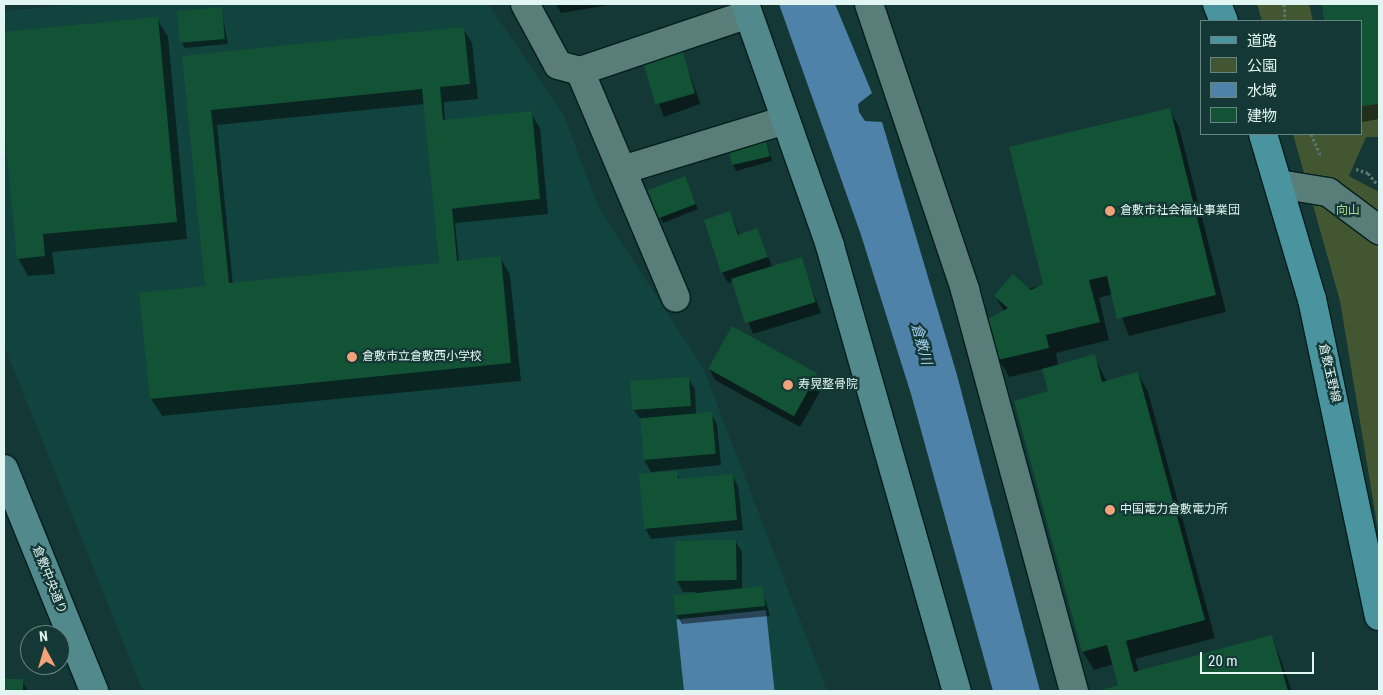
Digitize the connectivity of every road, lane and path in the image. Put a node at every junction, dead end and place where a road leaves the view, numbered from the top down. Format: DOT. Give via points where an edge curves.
graph roads {
  1 [pos="525,4"];
  2 [pos="869,4"];
  3 [pos="1217,4"];
  4 [pos="1284,4"];
  5 [pos="746,9"];
  6 [pos="1224,20"];
  7 [pos="1285,20"];
  8 [pos="580,71"];
  9 [pos="786,120"];
  10 [pos="1263,135"];
  11 [pos="622,170"];
  12 [pos="1278,184"];
  13 [pos="1379,230"];
  14 [pos="676,298"];
  15 [pos="4,469"];
  16 [pos="1379,616"];
  17 [pos="94,691"];
  18 [pos="957,691"];
  19 [pos="1074,691"];
  1 -- 8 [label="street" via="558,65"];
  2 -- 19 [label="street" via="965,290"];
  3 -- 6 [label="main road"];
  4 -- 7 [label="path"];
  5 -- 8 [label="street"];
  5 -- 9 [label="street"];
  8 -- 11 [label="street"];
  9 -- 11 [label="street"];
  9 -- 18 [label="street" via="833,256"];
  10 -- 12 [label="main road, 倉敷玉野線"];
  11 -- 14 [label="street"];
  12 -- 13 [label="street" via="1328,192"];
  12 -- 16 [label="main road, 倉敷玉野線" via="1343,432"];
  15 -- 17 [label="street, 倉敷中央通り"];
}
